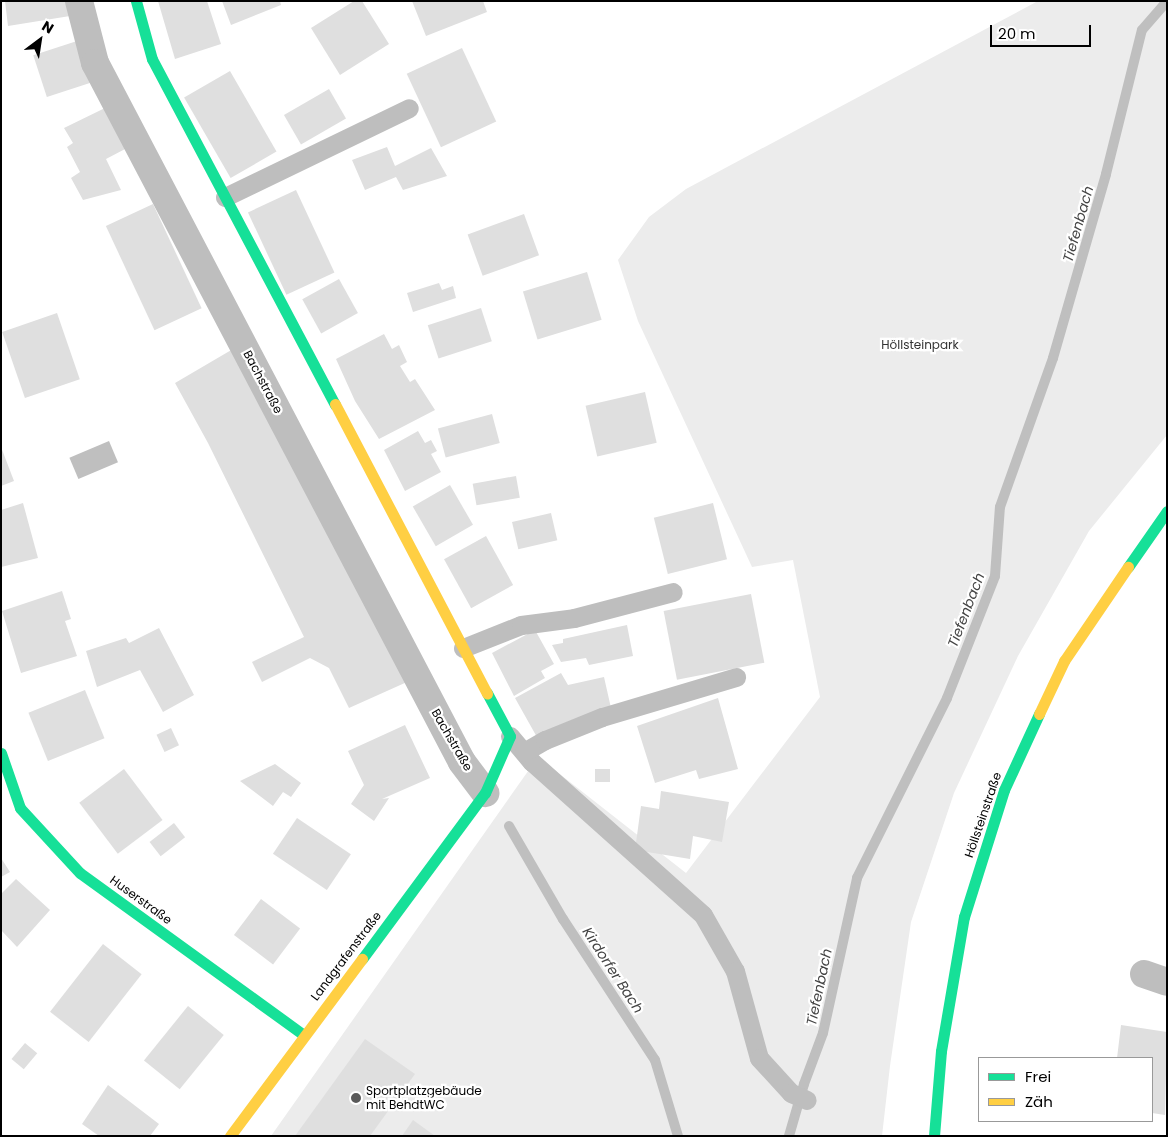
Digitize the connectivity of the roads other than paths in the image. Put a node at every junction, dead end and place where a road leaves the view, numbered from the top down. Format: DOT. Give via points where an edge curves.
graph roads {
  1 [pos="79,1"];
  2 [pos="136,1"];
  3 [pos="409,108"];
  4 [pos="225,197"];
  5 [pos="1167,511"];
  6 [pos="673,592"];
  7 [pos="463,648"];
  8 [pos="736,677"];
  9 [pos="510,736"];
  10 [pos="524,752"];
  11 [pos="1,753"];
  12 [pos="485,793"];
  13 [pos="304,1035"];
  14 [pos="799,1097"];
  15 [pos="230,1136"];
  16 [pos="934,1136"];
  1 -- 12 [label="street, Bachstraße" via="95,63 462,762"];
  2 -- 4 [label="street" via="152,59"];
  3 -- 4 [label="lane"];
  4 -- 7 [label="street"];
  5 -- 16 [label="street, Höllsteinstraße" via="1064,661 1004,790 964,917 941,1051"];
  6 -- 7 [label="lane" via="574,618 521,625"];
  7 -- 9 [label="street"];
  8 -- 10 [label="lane" via="602,717 544,740"];
  9 -- 10 [label="lane"];
  9 -- 12 [label="street"];
  10 -- 14 [label="lane" via="703,915 735,971 759,1058"];
  11 -- 13 [label="street, Huserstraße" via="20,808 80,874"];
  12 -- 13 [label="street, Landgrafenstraße"];
  13 -- 15 [label="street, Landgrafenstraße"];
}
